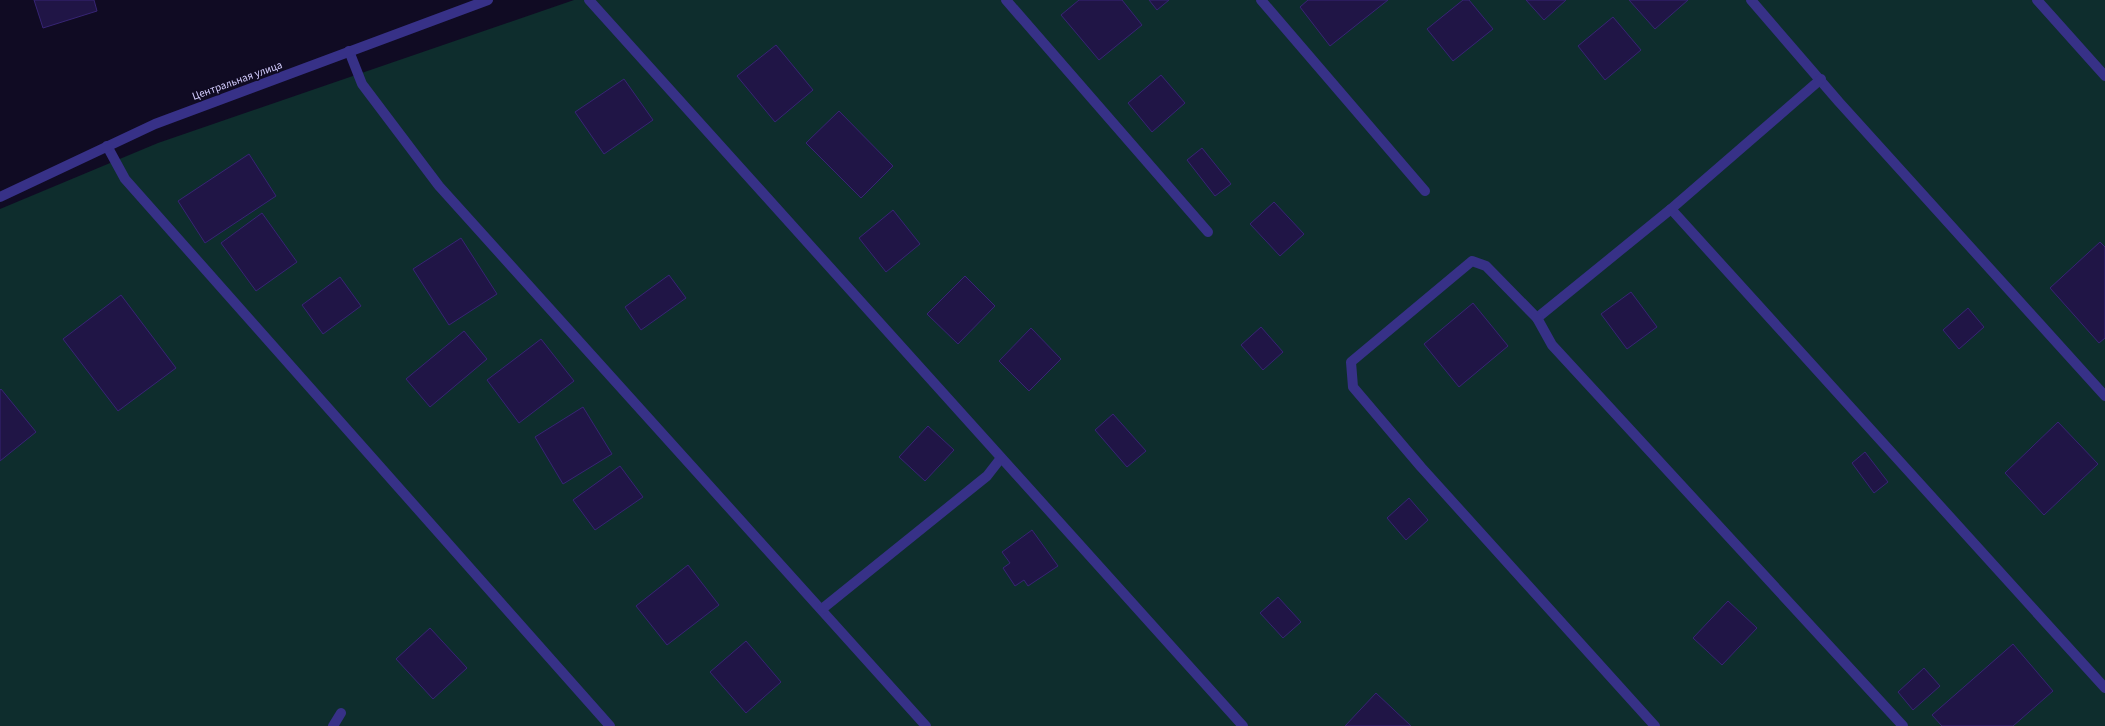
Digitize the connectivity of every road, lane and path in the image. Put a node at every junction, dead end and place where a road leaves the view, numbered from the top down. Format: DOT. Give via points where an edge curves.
graph roads {
  1 [pos="488,0"];
  2 [pos="589,0"];
  3 [pos="1006,0"];
  4 [pos="1261,0"];
  5 [pos="1751,0"];
  6 [pos="2037,0"];
  7 [pos="349,51"];
  8 [pos="2105,76"];
  9 [pos="1821,79"];
  10 [pos="107,146"];
  11 [pos="1426,191"];
  12 [pos="0,197"];
  13 [pos="1671,209"];
  14 [pos="1208,232"];
  15 [pos="1537,318"];
  16 [pos="2105,396"];
  17 [pos="1001,458"];
  18 [pos="822,609"];
  19 [pos="2105,688"];
  20 [pos="341,713"];
  21 [pos="333,726"];
  22 [pos="610,726"];
  23 [pos="926,726"];
  24 [pos="1243,726"];
  25 [pos="1655,726"];
  26 [pos="1903,726"];
  1 -- 7 [label="street, Центральная улица"];
  2 -- 17 [label="street"];
  3 -- 14 [label="street"];
  4 -- 11 [label="street"];
  5 -- 9 [label="street"];
  6 -- 8 [label="street"];
  7 -- 10 [label="street, Центральная улица" via="155,124"];
  7 -- 18 [label="street" via="362,84 439,186"];
  9 -- 13 [label="street"];
  9 -- 16 [label="street"];
  10 -- 12 [label="street, Центральная улица"];
  10 -- 22 [label="street" via="130,185"];
  13 -- 15 [label="street"];
  13 -- 19 [label="street"];
  15 -- 25 [label="street" via="1486,266 1472,261 1351,362 1353,387"];
  15 -- 26 [label="street" via="1552,345"];
  17 -- 18 [label="street" via="987,476"];
  17 -- 24 [label="street"];
  18 -- 23 [label="street"];
  20 -- 21 [label="street"];
}
